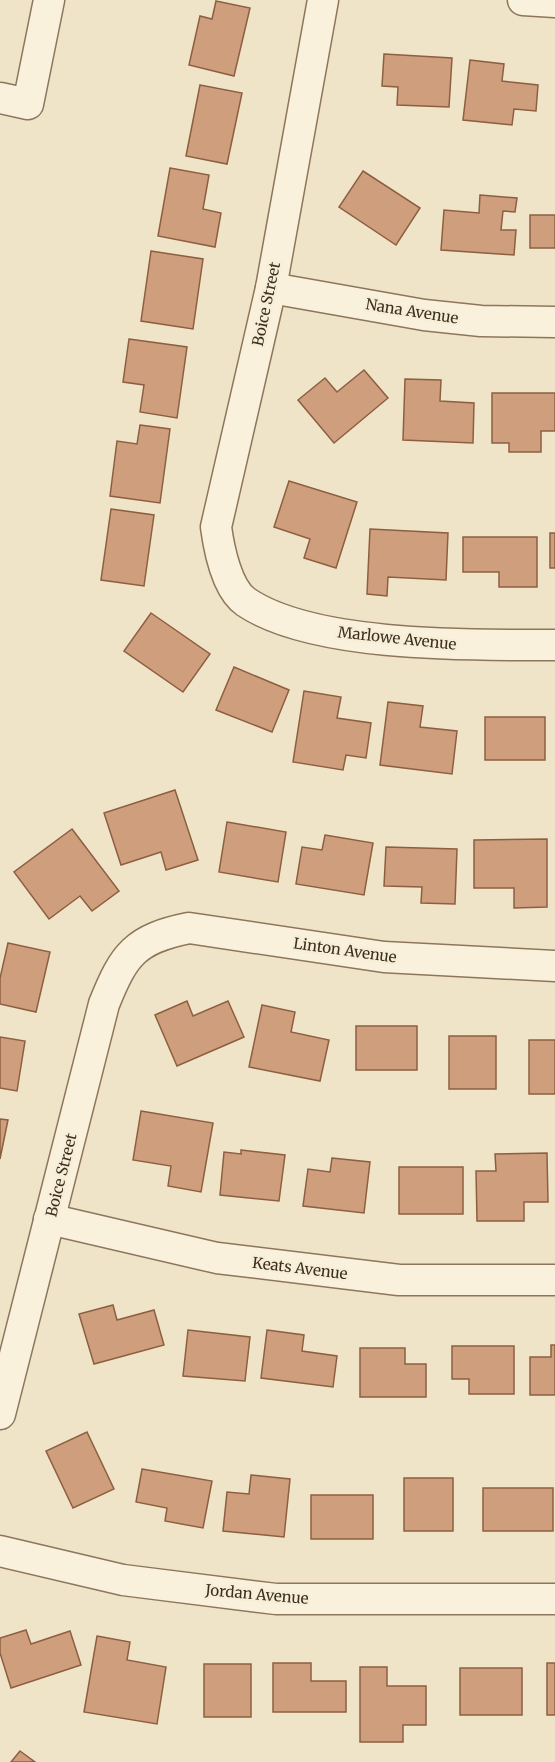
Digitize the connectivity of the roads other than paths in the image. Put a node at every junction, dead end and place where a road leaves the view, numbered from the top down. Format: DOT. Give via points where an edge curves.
graph roads {
  1 [pos="49,0"];
  2 [pos="323,0"];
  3 [pos="523,0"];
  4 [pos="555,2"];
  5 [pos="0,98"];
  6 [pos="271,288"];
  7 [pos="555,322"];
  8 [pos="244,601"];
  9 [pos="555,645"];
  10 [pos="140,945"];
  11 [pos="555,966"];
  12 [pos="50,1219"];
  13 [pos="555,1280"];
  14 [pos="0,1414"];
  15 [pos="0,1551"];
  16 [pos="555,1599"];
  1 -- 5 [label="street" via="28,104"];
  2 -- 6 [label="street, Boice Street"];
  3 -- 4 [label="street"];
  6 -- 7 [label="street, Nana Avenue" via="424,315"];
  6 -- 8 [label="street, Boice Street" via="216,527 223,567"];
  8 -- 9 [label="street, Marlowe Avenue" via="283,619 357,635 445,645"];
  10 -- 11 [label="street, Linton Avenue" via="163,933 189,928 384,957"];
  10 -- 12 [label="street, Boice Street" via="118,967 104,1004"];
  12 -- 13 [label="street, Keats Avenue" via="218,1258 388,1279"];
  12 -- 14 [label="street, Boice Street"];
  15 -- 16 [label="street, Jordan Avenue" via="123,1580 276,1599"];
}
